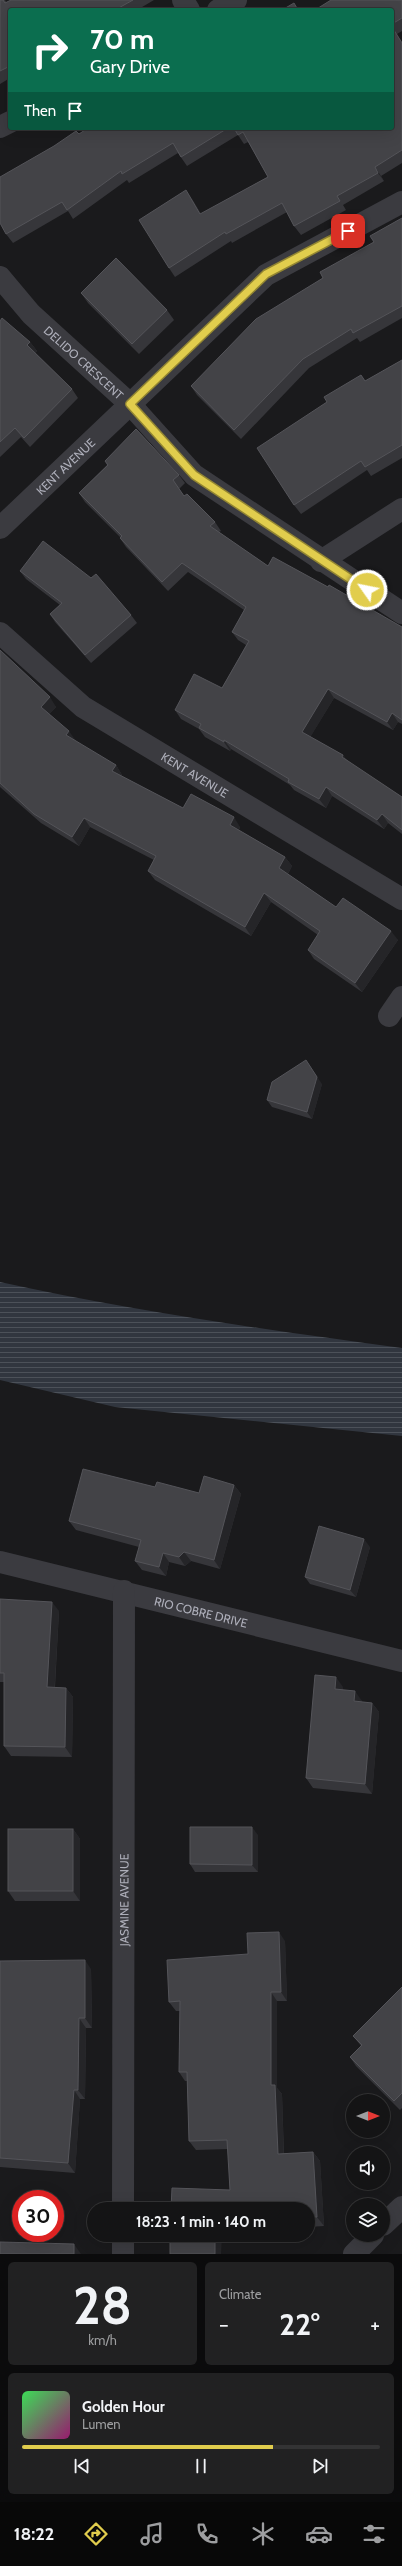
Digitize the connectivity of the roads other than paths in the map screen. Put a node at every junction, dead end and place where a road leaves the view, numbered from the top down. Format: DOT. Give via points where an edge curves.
graph roads {
  1 [pos="236,0"];
  2 [pos="222,8"];
  3 [pos="402,202"];
  4 [pos="0,277"];
  5 [pos="130,404"];
  6 [pos="402,509"];
  7 [pos="0,528"];
  8 [pos="321,561"];
  9 [pos="402,613"];
  10 [pos="0,633"];
  11 [pos="402,898"];
  12 [pos="402,997"];
  13 [pos="389,1016"];
  14 [pos="0,1562"];
  15 [pos="124,1591"];
  16 [pos="402,1661"];
  17 [pos="123,2202"];
  18 [pos="402,2207"];
  19 [pos="390,2218"];
  20 [pos="123,2242"];
  21 [pos="366,2242"];
  22 [pos="123,2254"];
  23 [pos="354,2254"];
  1 -- 2 [label="street"];
  3 -- 5 [label="street, KENT AVENUE" via="266,274"];
  4 -- 5 [label="street, DELIDO CRESCENT" via="31,314"];
  5 -- 7 [label="street, KENT AVENUE"];
  5 -- 8 [label="street, DELIDO CRESCENT" via="194,475"];
  6 -- 8 [label="street"];
  8 -- 9 [label="street, DELIDO CRESCENT"];
  10 -- 11 [label="street, KENT AVENUE" via="83,707"];
  12 -- 13 [label="street"];
  14 -- 15 [label="street, RIO COBRE DRIVE"];
  15 -- 16 [label="street, RIO COBRE DRIVE"];
  15 -- 17 [label="street, JASMINE AVENUE"];
  18 -- 19 [label="street"];
  20 -- 22 [label="street"];
  21 -- 23 [label="street"];
}
